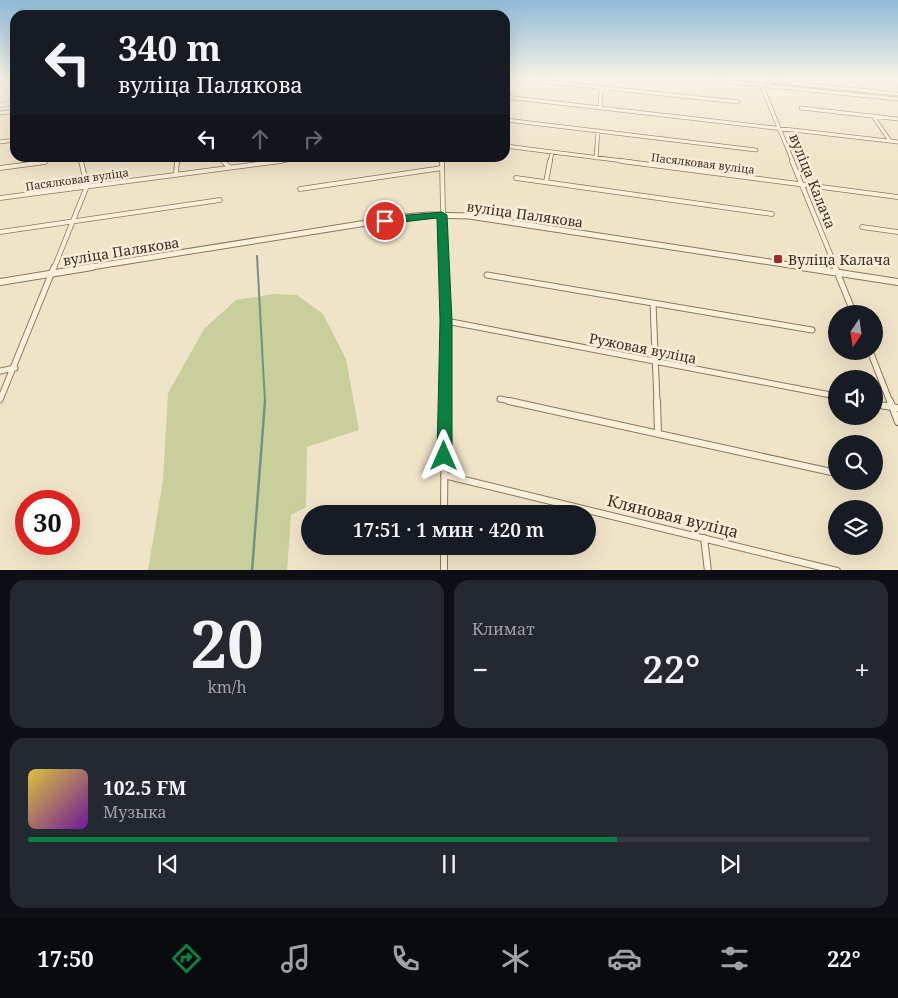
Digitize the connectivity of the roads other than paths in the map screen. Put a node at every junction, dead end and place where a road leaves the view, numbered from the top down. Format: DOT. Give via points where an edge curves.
graph roads {
  1 [pos="571,105"];
  2 [pos="600,105"];
  3 [pos="769,105"];
  4 [pos="600,108"];
  5 [pos="801,108"];
  6 [pos="873,116"];
  7 [pos="898,119"];
  8 [pos="510,121"];
  9 [pos="779,128"];
  10 [pos="598,131"];
  11 [pos="890,141"];
  12 [pos="898,142"];
  13 [pos="510,147"];
  14 [pos="756,150"];
  15 [pos="552,152"];
  16 [pos="596,158"];
  17 [pos="45,162"];
  18 [pos="81,162"];
  19 [pos="177,162"];
  20 [pos="224,162"];
  21 [pos="271,162"];
  22 [pos="442,162"];
  23 [pos="229,167"];
  24 [pos="0,168"];
  25 [pos="442,168"];
  26 [pos="176,174"];
  27 [pos="516,178"];
  28 [pos="546,182"];
  29 [pos="802,185"];
  30 [pos="87,186"];
  31 [pos="300,189"];
  32 [pos="898,197"];
  33 [pos="0,198"];
  34 [pos="220,200"];
  35 [pos="772,214"];
  36 [pos="442,215"];
  37 [pos="72,222"];
  38 [pos="862,228"];
  39 [pos="0,232"];
  40 [pos="898,232"];
  41 [pos="838,273"];
  42 [pos="50,274"];
  43 [pos="487,275"];
  44 [pos="0,282"];
  45 [pos="898,282"];
  46 [pos="652,303"];
  47 [pos="850,305"];
  48 [pos="446,321"];
  49 [pos="812,330"];
  50 [pos="874,360"];
  51 [pos="654,362"];
  52 [pos="15,368"];
  53 [pos="0,371"];
  54 [pos="828,395"];
  55 [pos="500,398"];
  56 [pos="0,400"];
  57 [pos="895,408"];
  58 [pos="898,422"];
  59 [pos="658,432"];
  60 [pos="828,471"];
  61 [pos="444,475"];
  62 [pos="444,505"];
  63 [pos="704,538"];
  64 [pos="444,555"];
  65 [pos="444,570"];
  66 [pos="708,570"];
  67 [pos="837,570"];
  1 -- 4 [label="street"];
  2 -- 4 [label="street"];
  3 -- 9 [label="street, вуліца Калача"];
  4 -- 9 [label="street"];
  5 -- 6 [label="street"];
  6 -- 7 [label="street"];
  6 -- 11 [label="street"];
  8 -- 10 [label="street, Пасялковая вуліца"];
  9 -- 11 [label="street"];
  9 -- 29 [label="street, вуліца Калача"];
  10 -- 14 [label="street, Пасялковая вуліца"];
  10 -- 16 [label="street"];
  11 -- 12 [label="street"];
  13 -- 15 [label="street, Пасялковая вуліца"];
  15 -- 16 [label="street, Пасялковая вуліца"];
  15 -- 28 [label="street"];
  16 -- 29 [label="street, Пасялковая вуліца"];
  17 -- 24 [label="street"];
  18 -- 30 [label="street"];
  19 -- 26 [label="street"];
  20 -- 23 [label="street"];
  21 -- 23 [label="street, Пасялковая вуліца"];
  22 -- 25 [label="street"];
  23 -- 26 [label="street, Пасялковая вуліца"];
  25 -- 31 [label="street"];
  25 -- 36 [label="street"];
  26 -- 30 [label="street, Пасялковая вуліца"];
  27 -- 28 [label="street"];
  28 -- 35 [label="street"];
  29 -- 32 [label="street, Пасялковая вуліца"];
  29 -- 41 [label="street, вуліца Калача"];
  30 -- 33 [label="street, Пасялковая вуліца"];
  30 -- 37 [label="street"];
  34 -- 37 [label="street"];
  36 -- 41 [label="street, вуліца Палякова" via="469,216"];
  36 -- 42 [label="street, вуліца Палякова" via="404,217"];
  36 -- 48 [label="street"];
  37 -- 39 [label="street"];
  37 -- 42 [label="street"];
  38 -- 40 [label="street"];
  41 -- 45 [label="street, вуліца Палякова"];
  41 -- 47 [label="street, вуліца Калача"];
  42 -- 44 [label="street, вуліца Палякова"];
  42 -- 52 [label="street"];
  43 -- 46 [label="street"];
  46 -- 49 [label="street"];
  46 -- 51 [label="street"];
  48 -- 51 [label="street, Ружовая вуліца"];
  48 -- 61 [label="street"];
  50 -- 57 [label="street"];
  51 -- 54 [label="street, Ружовая вуліца"];
  51 -- 59 [label="street"];
  52 -- 53 [label="street"];
  52 -- 56 [label="street"];
  55 -- 59 [label="street"];
  57 -- 58 [label="street"];
  59 -- 60 [label="street"];
  61 -- 62 [label="street"];
  61 -- 63 [label="street, Кляновая вуліца"];
  63 -- 66 [label="street"];
  63 -- 67 [label="street, Кляновая вуліца"];
  64 -- 65 [label="street"];
}
